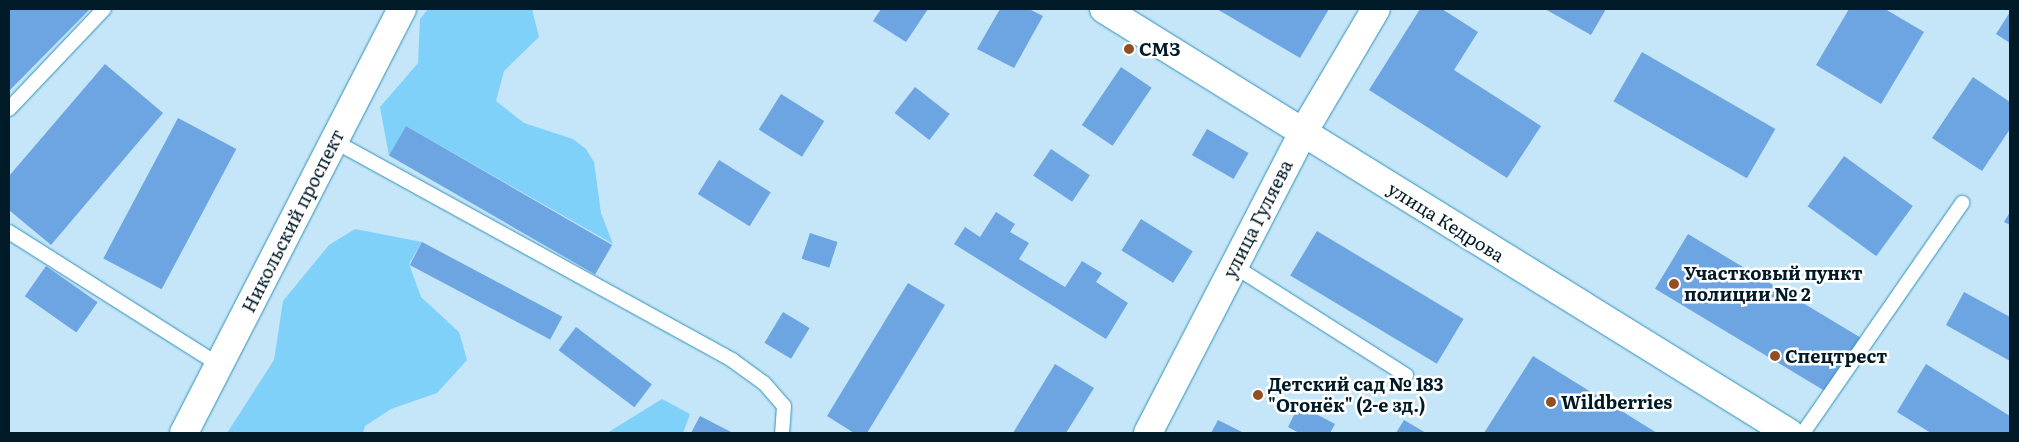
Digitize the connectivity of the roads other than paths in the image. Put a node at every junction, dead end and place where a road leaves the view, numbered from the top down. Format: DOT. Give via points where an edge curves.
graph roads {
  1 [pos="104,9"];
  2 [pos="402,9"];
  3 [pos="1104,9"];
  4 [pos="1376,9"];
  5 [pos="9,109"];
  6 [pos="1302,134"];
  7 [pos="334,141"];
  8 [pos="1962,203"];
  9 [pos="9,232"];
  10 [pos="1234,266"];
  11 [pos="219,365"];
  12 [pos="1406,375"];
  13 [pos="184,433"];
  14 [pos="782,433"];
  15 [pos="1148,433"];
  16 [pos="1789,433"];
  17 [pos="1803,433"];
  1 -- 5 [label="lane"];
  2 -- 7 [label="main road, Никольский проспект"];
  3 -- 6 [label="main road, улица Кедрова"];
  4 -- 6 [label="main road, улица Гуляева"];
  6 -- 10 [label="main road, улица Гуляева"];
  6 -- 16 [label="main road, улица Кедрова"];
  7 -- 11 [label="main road, Никольский проспект"];
  7 -- 14 [label="lane" via="732,360 764,383 784,406"];
  8 -- 17 [label="lane"];
  9 -- 11 [label="lane"];
  10 -- 12 [label="lane"];
  10 -- 15 [label="main road, улица Гуляева"];
  11 -- 13 [label="main road, Никольский проспект"];
}
